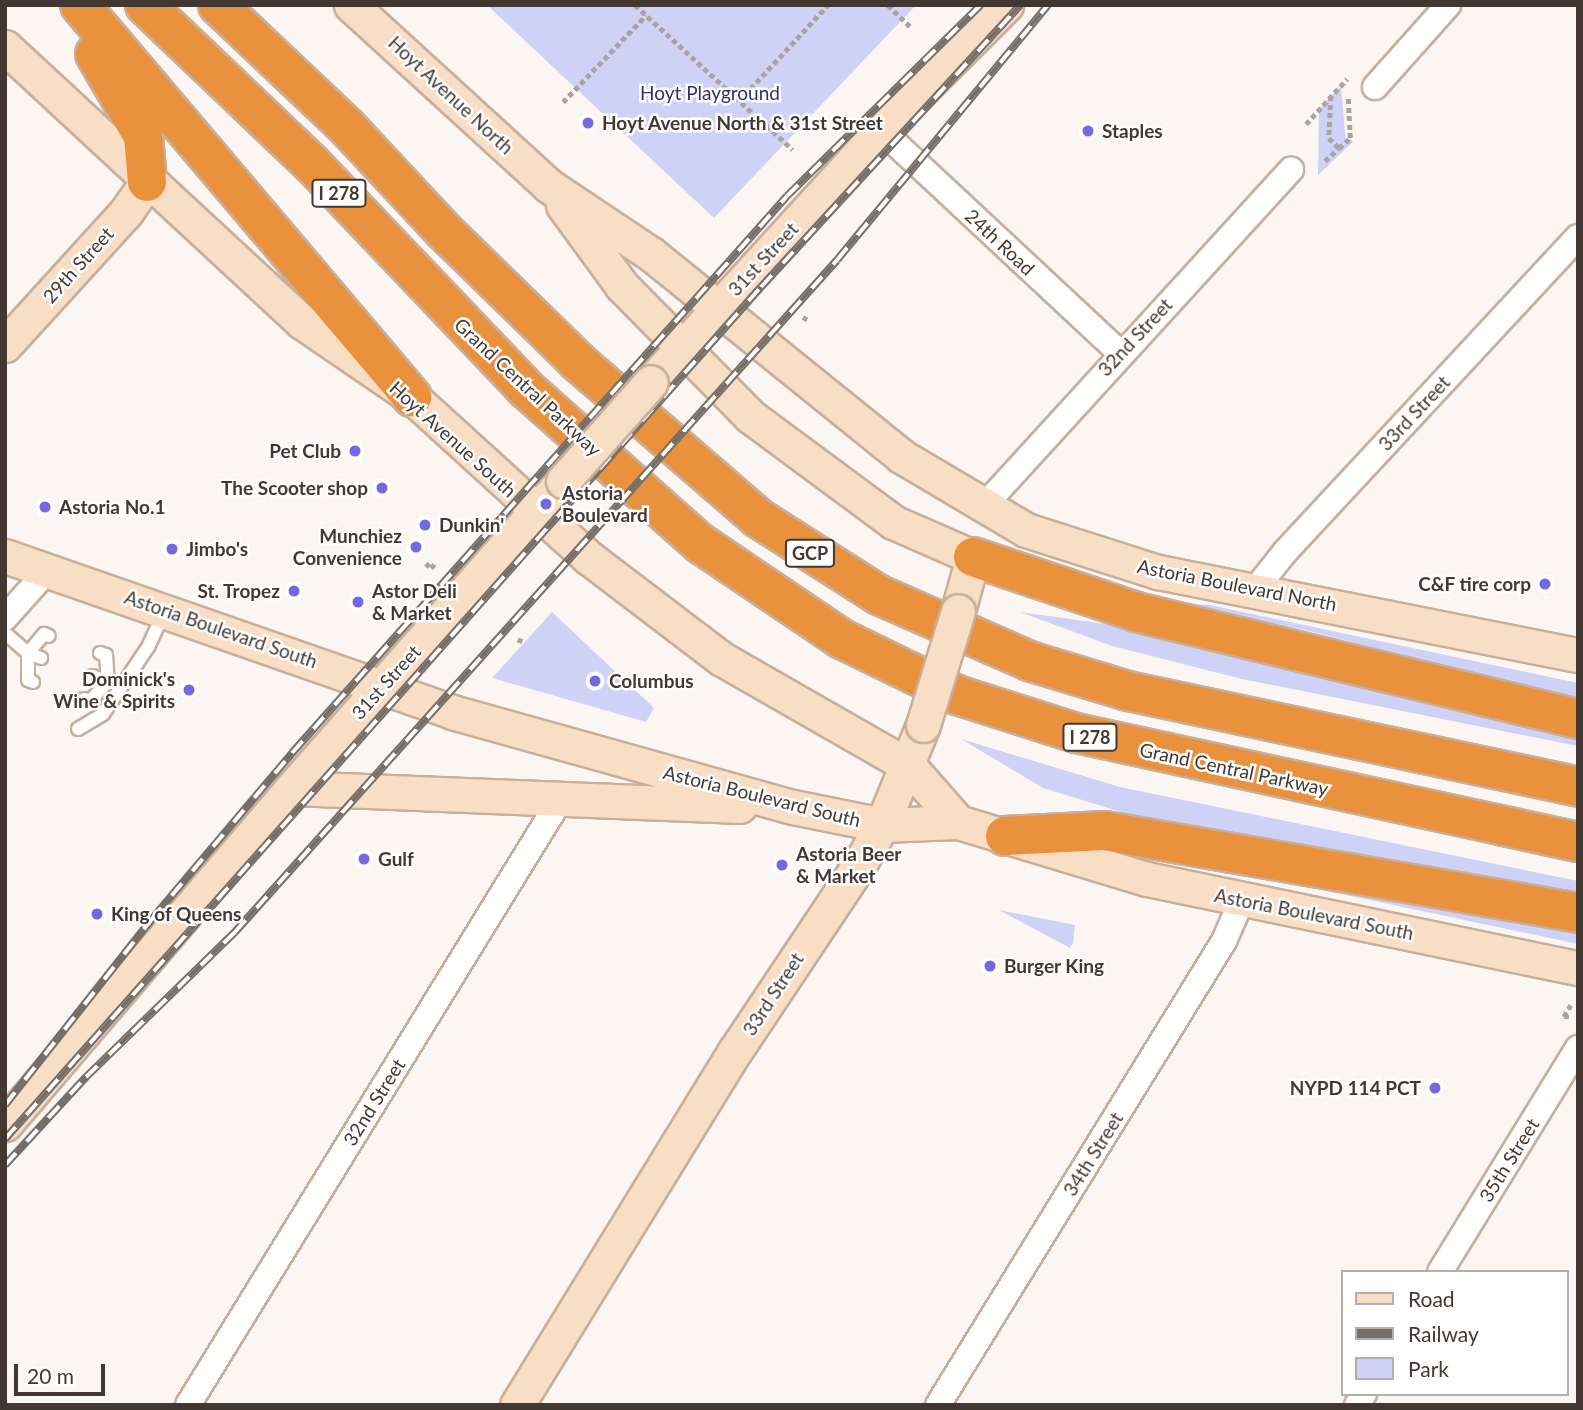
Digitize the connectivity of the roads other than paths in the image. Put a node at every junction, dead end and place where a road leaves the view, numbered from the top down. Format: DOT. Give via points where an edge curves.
graph roads {
  1 [pos="57,5"];
  2 [pos="80,5"];
  3 [pos="145,5"];
  4 [pos="218,5"];
  5 [pos="351,5"];
  6 [pos="1006,5"];
  7 [pos="1448,5"];
  8 [pos="5,47"];
  9 [pos="1375,87"];
  10 [pos="881,130"];
  11 [pos="1292,170"];
  12 [pos="146,182"];
  13 [pos="549,186"];
  14 [pos="1578,237"];
  15 [pos="716,309"];
  16 [pos="5,345"];
  17 [pos="682,348"];
  18 [pos="1120,353"];
  19 [pos="412,397"];
  20 [pos="983,507"];
  21 [pos="535,513"];
  22 [pos="5,556"];
  23 [pos="972,557"];
  24 [pos="47,571"];
  25 [pos="1254,591"];
  26 [pos="165,610"];
  27 [pos="5,618"];
  28 [pos="5,633"];
  29 [pos="49,636"];
  30 [pos="28,653"];
  31 [pos="100,653"];
  32 [pos="1578,654"];
  33 [pos="41,658"];
  34 [pos="92,676"];
  35 [pos="33,682"];
  36 [pos="108,682"];
  37 [pos="382,685"];
  38 [pos="121,687"];
  39 [pos="84,699"];
  40 [pos="1578,719"];
  41 [pos="78,729"];
  42 [pos="909,766"];
  43 [pos="1578,787"];
  44 [pos="292,788"];
  45 [pos="560,800"];
  46 [pos="793,807"];
  47 [pos="958,822"];
  48 [pos="882,825"];
  49 [pos="1004,836"];
  50 [pos="1578,842"];
  51 [pos="1242,900"];
  52 [pos="1578,914"];
  53 [pos="1578,968"];
  54 [pos="1578,1048"];
  55 [pos="5,1124"];
  56 [pos="1441,1270"];
  57 [pos="188,1405"];
  58 [pos="517,1405"];
  59 [pos="938,1405"];
  1 -- 12 [label="highway" via="134,116 147,154"];
  2 -- 19 [label="highway"];
  3 -- 50 [label="highway, Grand Central Parkway / I 278" via="311,163 535,397 701,544 842,639 957,695 1076,733"];
  4 -- 43 [label="highway, GCP" via="347,127 461,248 577,361 749,510 879,595 1029,662 1128,691"];
  5 -- 13 [label="main road, Hoyt Avenue North"];
  6 -- 10 [label="main road, 31st Street"];
  7 -- 9 [label="street"];
  8 -- 12 [label="main road, Hoyt Avenue South"];
  10 -- 15 [label="main road, 31st Street"];
  10 -- 18 [label="street, 24th Road"];
  11 -- 18 [label="street, 32nd Street"];
  12 -- 16 [label="main road, 29th Street" via="126,212"];
  12 -- 19 [label="main road, Hoyt Avenue South" via="302,322"];
  13 -- 15 [label="main road, Hoyt Avenue North" via="651,254"];
  13 -- 17 [label="main road, Hoyt Avenue North" via="622,286"];
  14 -- 25 [label="street, 33rd Street"];
  15 -- 17 [label="main road, 31st Street"];
  15 -- 20 [label="main road, Astoria Boulevard North" via="873,435"];
  17 -- 21 [label="main road, 31st Street, bridge"];
  17 -- 23 [label="main road" via="750,416 842,489 893,522"];
  18 -- 20 [label="street, 32nd Street"];
  19 -- 21 [label="main road, Hoyt Avenue South"];
  20 -- 25 [label="main road, Astoria Boulevard North" via="1026,530 1145,568"];
  21 -- 37 [label="main road, 31st Street"];
  21 -- 42 [label="main road, Hoyt Avenue South" via="722,659"];
  22 -- 24 [label="main road, Astoria Boulevard South"];
  23 -- 40 [label="highway" via="1136,612"];
  23 -- 42 [label="main road, 33rd Street, bridge"];
  24 -- 26 [label="main road, Astoria Boulevard South"];
  24 -- 27 [label="street"];
  25 -- 32 [label="main road, Astoria Boulevard North"];
  26 -- 37 [label="main road, Astoria Boulevard South"];
  26 -- 38 [label="lane" via="148,648"];
  28 -- 30 [label="lane"];
  29 -- 30 [label="lane" via="44,634"];
  30 -- 33 [label="lane"];
  30 -- 35 [label="lane" via="28,680"];
  31 -- 36 [label="lane" via="106,656"];
  34 -- 36 [label="lane"];
  36 -- 38 [label="lane"];
  36 -- 39 [label="lane" via="90,701"];
  37 -- 44 [label="main road, 31st Street"];
  37 -- 46 [label="main road, Astoria Boulevard South" via="452,712"];
  38 -- 41 [label="lane" via="103,714"];
  42 -- 47 [label="main road, Hoyt Avenue South"];
  42 -- 48 [label="main road, 33rd Street"];
  44 -- 45 [label="main road"];
  44 -- 55 [label="main road, 31st Street"];
  45 -- 46 [label="main road"];
  45 -- 57 [label="street, 32nd Street"];
  46 -- 48 [label="main road, Astoria Boulevard South"];
  47 -- 48 [label="main road, Astoria Boulevard South"];
  47 -- 49 [label="main road, Astoria Boulevard South"];
  48 -- 58 [label="main road, 33rd Street" via="735,1051"];
  49 -- 51 [label="main road, Astoria Boulevard South" via="1147,879"];
  49 -- 52 [label="highway" via="1105,831"];
  51 -- 53 [label="main road, Astoria Boulevard South"];
  51 -- 59 [label="street, 34th Street" via="1224,941"];
  54 -- 56 [label="street, 35th Street"];
}
